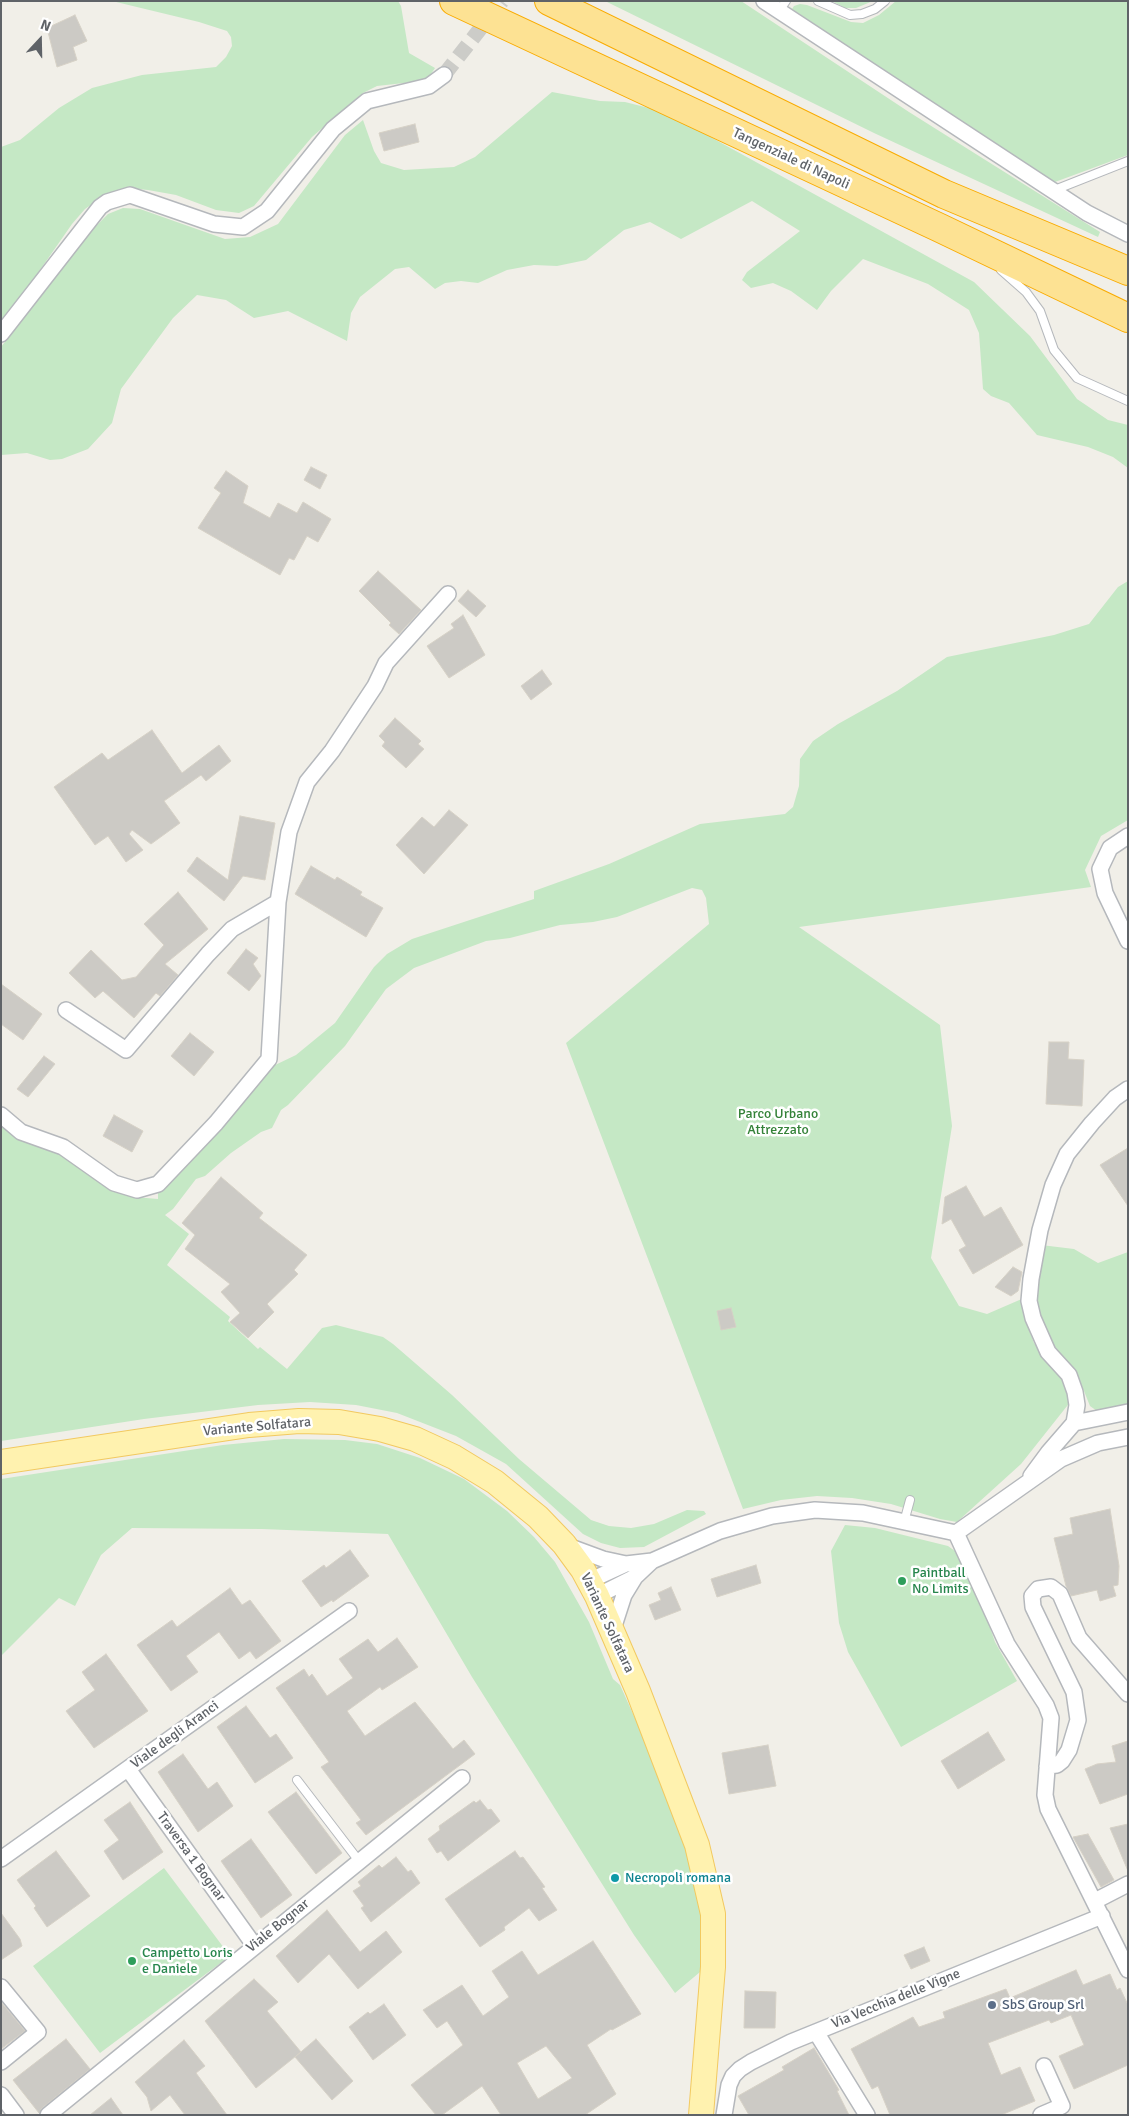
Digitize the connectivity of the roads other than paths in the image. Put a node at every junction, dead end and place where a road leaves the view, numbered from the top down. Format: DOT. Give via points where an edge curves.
graph roads {
  1 [pos="454,1"];
  2 [pos="549,1"];
  3 [pos="764,1"];
  4 [pos="818,1"];
  5 [pos="885,1"];
  6 [pos="782,6"];
  7 [pos="444,75"];
  8 [pos="1128,161"];
  9 [pos="1052,190"];
  10 [pos="940,228"];
  11 [pos="1128,234"];
  12 [pos="985,259"];
  13 [pos="992,264"];
  14 [pos="1128,271"];
  15 [pos="1128,318"];
  16 [pos="1,334"];
  17 [pos="1128,401"];
  18 [pos="448,594"];
  19 [pos="1128,836"];
  20 [pos="278,902"];
  21 [pos="1128,941"];
  22 [pos="66,1010"];
  23 [pos="1128,1089"];
  24 [pos="1,1115"];
  25 [pos="1128,1412"];
  26 [pos="1074,1423"];
  27 [pos="1128,1437"];
  28 [pos="1,1462"];
  29 [pos="1023,1487"];
  30 [pos="910,1500"];
  31 [pos="904,1522"];
  32 [pos="956,1533"];
  33 [pos="564,1544"];
  34 [pos="652,1561"];
  35 [pos="626,1564"];
  36 [pos="635,1577"];
  37 [pos="593,1588"];
  38 [pos="349,1611"];
  39 [pos="613,1630"];
  40 [pos="1128,1694"];
  41 [pos="1046,1766"];
  42 [pos="128,1769"];
  43 [pos="462,1778"];
  44 [pos="297,1780"];
  45 [pos="1,1859"];
  46 [pos="359,1861"];
  47 [pos="1128,1884"];
  48 [pos="1095,1901"];
  49 [pos="1102,1916"];
  50 [pos="254,1945"];
  51 [pos="1128,1970"];
  52 [pos="1,1987"];
  53 [pos="816,2032"];
  54 [pos="1,2062"];
  55 [pos="1044,2066"];
  56 [pos="1,2095"];
  57 [pos="728,2112"];
  58 [pos="16,2115"];
  59 [pos="48,2115"];
  60 [pos="701,2115"];
  61 [pos="867,2115"];
  62 [pos="1041,2115"];
  1 -- 10 [label="highway, Tangenziale di Napoli"];
  2 -- 14 [label="highway" via="944,194"];
  3 -- 6 [label="street"];
  4 -- 5 [label="lane" via="850,15 875,9"];
  6 -- 9 [label="street"];
  7 -- 16 [label="street" via="429,86 367,101 333,129 267,211 244,227 214,224 130,196 107,202"];
  8 -- 9 [label="lane"];
  9 -- 11 [label="street"];
  10 -- 12 [label="lane"];
  10 -- 15 [label="highway, Tangenziale di Napoli"];
  13 -- 17 [label="lane" via="1026,292 1040,311 1054,350 1077,378"];
  18 -- 20 [label="street" via="386,663 375,686 332,751 307,782 289,832"];
  19 -- 21 [label="street" via="1110,848 1100,869 1105,893"];
  20 -- 22 [label="street" via="232,929 126,1050"];
  20 -- 24 [label="street" via="269,1059 216,1124 158,1184 137,1190 114,1183 63,1147 21,1132"];
  23 -- 26 [label="street" via="1098,1116 1067,1154 1053,1185 1040,1230 1031,1279 1029,1301 1033,1318 1048,1352 1069,1375 1075,1392 1078,1405"];
  25 -- 26 [label="street"];
  26 -- 29 [label="street"];
  27 -- 29 [label="street" via="1098,1443 1061,1459"];
  28 -- 33 [label="main road, Variante Solfatara" via="249,1425 338,1422 415,1439 454,1457 495,1482 538,1517"];
  29 -- 32 [label="street"];
  30 -- 31 [label="lane"];
  31 -- 32 [label="street"];
  31 -- 34 [label="street" via="863,1513 815,1510 772,1516 720,1531"];
  32 -- 41 [label="street" via="1007,1644 1051,1718"];
  33 -- 35 [label="street"];
  33 -- 37 [label="main road, Variante Solfatara"];
  34 -- 35 [label="street"];
  34 -- 36 [label="street"];
  35 -- 37 [label="street"];
  36 -- 37 [label="street"];
  36 -- 39 [label="street" via="624,1595"];
  37 -- 39 [label="main road, Variante Solfatara"];
  38 -- 42 [label="street, Viale degli Aranci"];
  39 -- 60 [label="main road, Variante Solfatara" via="696,1845 713,1914 713,1967"];
  40 -- 41 [label="street" via="1079,1638 1060,1594 1051,1587 1038,1589 1032,1596 1034,1607 1074,1692 1078,1720 1069,1750 1062,1761"];
  41 -- 48 [label="street" via="1048,1809"];
  42 -- 45 [label="street, Viale degli Aranci"];
  42 -- 50 [label="street, Traversa 1 Bognar"];
  43 -- 46 [label="street, Viale Bognar"];
  44 -- 46 [label="lane"];
  46 -- 50 [label="street, Viale Bognar"];
  47 -- 48 [label="street"];
  48 -- 49 [label="street"];
  49 -- 51 [label="street"];
  49 -- 53 [label="street, Via Vecchia delle Vigne"];
  50 -- 59 [label="street, Viale Bognar"];
  52 -- 54 [label="street" via="38,2032"];
  53 -- 57 [label="street, Via Vecchia delle Vigne" via="740,2069 731,2080"];
  53 -- 61 [label="street"];
  55 -- 62 [label="street" via="1062,2106"];
  56 -- 58 [label="street"];
}
